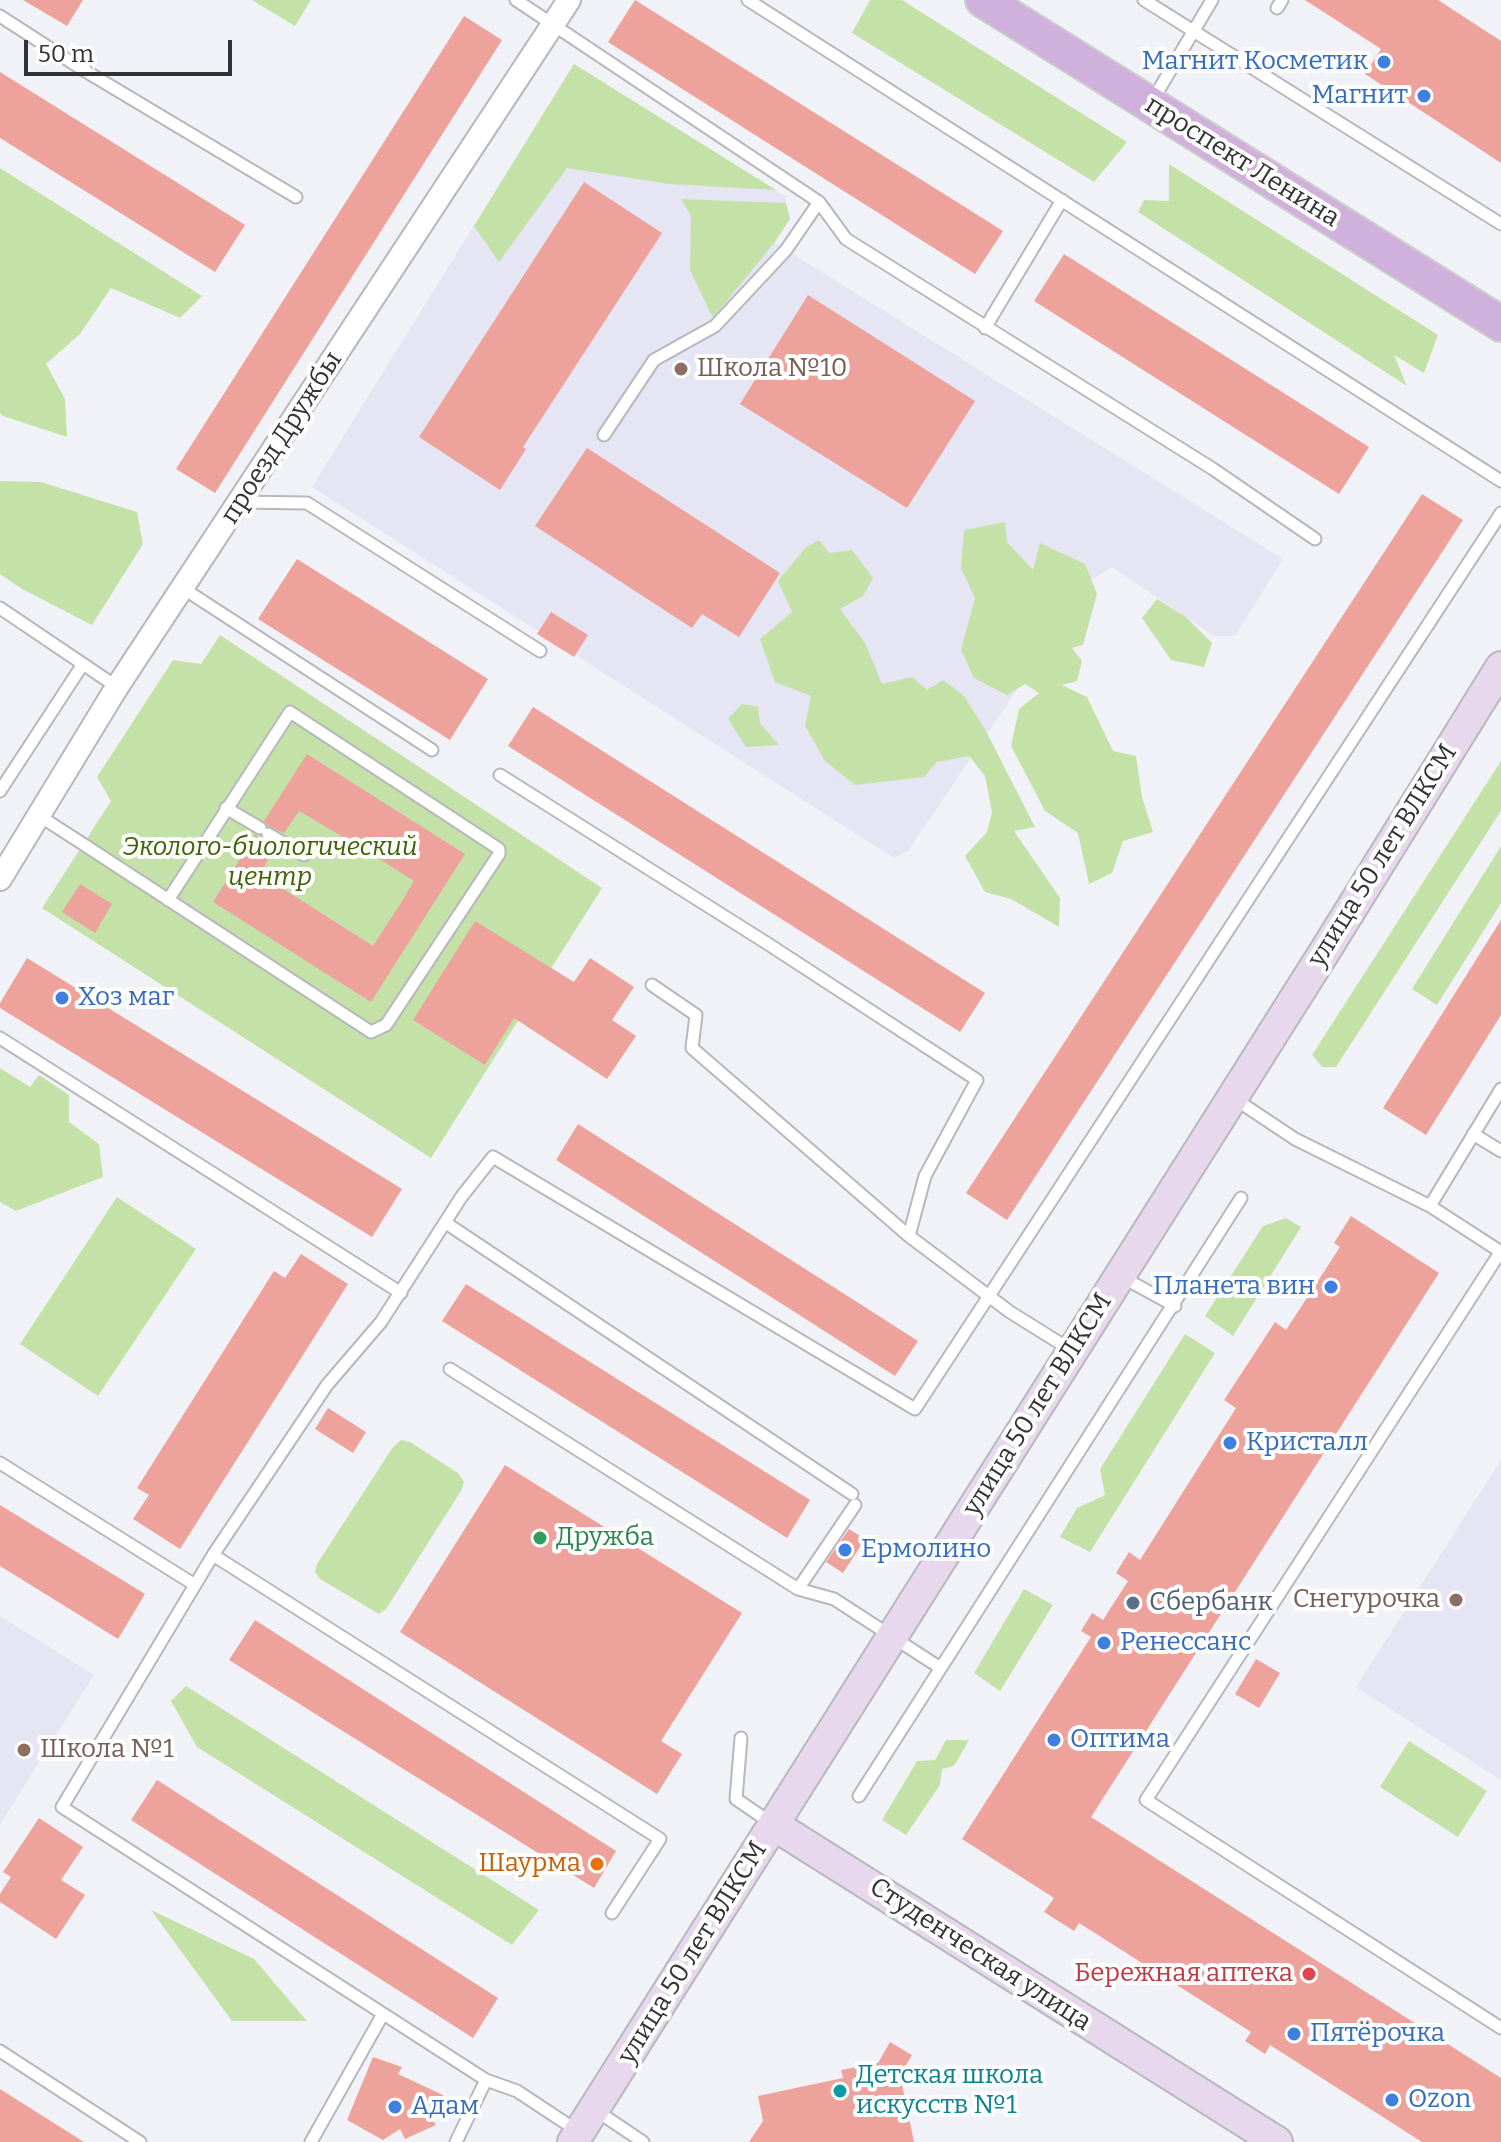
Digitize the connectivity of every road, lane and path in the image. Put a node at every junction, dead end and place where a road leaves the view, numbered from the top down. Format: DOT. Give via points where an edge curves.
graph roads {
  1 [pos="516,0"];
  2 [pos="569,0"];
  3 [pos="748,0"];
  4 [pos="983,0"];
  5 [pos="1144,0"];
  6 [pos="1212,0"];
  7 [pos="0,16"];
  8 [pos="554,24"];
  9 [pos="1193,31"];
  10 [pos="1150,104"];
  11 [pos="296,197"];
  12 [pos="1062,200"];
  13 [pos="819,202"];
  14 [pos="1501,224"];
  15 [pos="1501,324"];
  16 [pos="985,328"];
  17 [pos="604,435"];
  18 [pos="1501,481"];
  19 [pos="239,502"];
  20 [pos="1501,513"];
  21 [pos="1315,539"];
  22 [pos="184,589"];
  23 [pos="0,608"];
  24 [pos="540,651"];
  25 [pos="83,664"];
  26 [pos="1501,667"];
  27 [pos="117,687"];
  28 [pos="432,750"];
  29 [pos="500,775"];
  30 [pos="0,791"];
  31 [pos="226,808"];
  32 [pos="38,815"];
  33 [pos="304,855"];
  34 [pos="2,870"];
  35 [pos="168,900"];
  36 [pos="652,985"];
  37 [pos="0,1038"];
  38 [pos="1501,1089"];
  39 [pos="1232,1097"];
  40 [pos="1473,1134"];
  41 [pos="1501,1151"];
  42 [pos="1241,1198"];
  43 [pos="1430,1206"];
  44 [pos="446,1223"];
  45 [pos="909,1236"];
  46 [pos="1501,1252"];
  47 [pos="1120,1276"];
  48 [pos="401,1293"];
  49 [pos="989,1297"];
  50 [pos="1175,1306"];
  51 [pos="1072,1351"];
  52 [pos="450,1369"];
  53 [pos="0,1463"];
  54 [pos="213,1555"];
  55 [pos="195,1585"];
  56 [pos="798,1589"];
  57 [pos="893,1635"];
  58 [pos="939,1667"];
  59 [pos="741,1738"];
  60 [pos="859,1796"];
  61 [pos="774,1825"];
  62 [pos="612,1913"];
  63 [pos="383,2014"];
  64 [pos="1501,2028"];
  65 [pos="0,2051"];
  66 [pos="486,2080"];
  67 [pos="582,2128"];
  68 [pos="140,2142"];
  69 [pos="311,2142"];
  70 [pos="456,2142"];
  71 [pos="643,2142"];
  72 [pos="1277,2142"];
  1 -- 8 [label="lane"];
  2 -- 8 [label="street, проезд Дружбы"];
  3 -- 12 [label="lane"];
  4 -- 10 [label="main road, проспект Ленина"];
  5 -- 9 [label="lane"];
  6 -- 9 [label="lane"];
  7 -- 11 [label="lane"];
  8 -- 13 [label="lane"];
  8 -- 19 [label="street, проезд Дружбы"];
  9 -- 10 [label="lane"];
  9 -- 14 [label="lane"];
  10 -- 15 [label="main road, проспект Ленина"];
  12 -- 16 [label="lane"];
  12 -- 18 [label="lane"];
  13 -- 16 [label="lane" via="846,239"];
  13 -- 17 [label="lane" via="786,250 715,326 654,360"];
  16 -- 21 [label="lane" via="1213,469"];
  19 -- 22 [label="street, проезд Дружбы"];
  19 -- 24 [label="lane" via="307,503"];
  20 -- 49 [label="lane"];
  22 -- 27 [label="street, проезд Дружбы"];
  22 -- 28 [label="lane"];
  23 -- 25 [label="lane"];
  25 -- 27 [label="lane"];
  25 -- 30 [label="lane"];
  26 -- 39 [label="main road, улица 50 лет ВЛКСМ"];
  27 -- 32 [label="street, проезд Дружбы"];
  29 -- 45 [label="lane" via="977,1080 925,1176"];
  31 -- 33 [label="lane"];
  31 -- 35 [label="lane"];
  31 -- 35 [label="lane" via="292,712 499,852 386,1025 371,1032"];
  32 -- 34 [label="street, проезд Дружбы"];
  32 -- 35 [label="lane"];
  36 -- 45 [label="lane" via="696,1015 692,1048"];
  37 -- 48 [label="lane"];
  38 -- 40 [label="lane"];
  39 -- 43 [label="lane" via="1295,1139"];
  39 -- 47 [label="main road, улица 50 лет ВЛКСМ"];
  40 -- 41 [label="lane"];
  40 -- 43 [label="lane"];
  42 -- 50 [label="lane"];
  43 -- 46 [label="lane"];
  44 -- 48 [label="lane"];
  44 -- 49 [label="lane" via="493,1157 915,1409"];
  44 -- 56 [label="lane" via="854,1500"];
  45 -- 49 [label="lane"];
  46 -- 64 [label="lane" via="1146,1800"];
  47 -- 50 [label="lane"];
  47 -- 51 [label="main road, улица 50 лет ВЛКСМ"];
  48 -- 54 [label="lane" via="327,1385"];
  49 -- 51 [label="lane"];
  50 -- 58 [label="lane"];
  51 -- 57 [label="main road, улица 50 лет ВЛКСМ"];
  52 -- 56 [label="lane"];
  53 -- 55 [label="lane"];
  54 -- 55 [label="lane"];
  54 -- 62 [label="lane" via="660,1839"];
  55 -- 63 [label="lane" via="62,1807"];
  56 -- 57 [label="lane" via="834,1599"];
  57 -- 58 [label="lane"];
  57 -- 61 [label="main road, улица 50 лет ВЛКСМ"];
  58 -- 60 [label="lane"];
  59 -- 61 [label="lane, Студенческая улица" via="736,1799"];
  61 -- 67 [label="main road, улица 50 лет ВЛКСМ"];
  61 -- 72 [label="main road, Студенческая улица"];
  63 -- 66 [label="lane"];
  63 -- 69 [label="lane"];
  65 -- 68 [label="lane"];
  66 -- 67 [label="lane" via="517,2091"];
  66 -- 70 [label="lane"];
  67 -- 71 [label="lane"];
}
